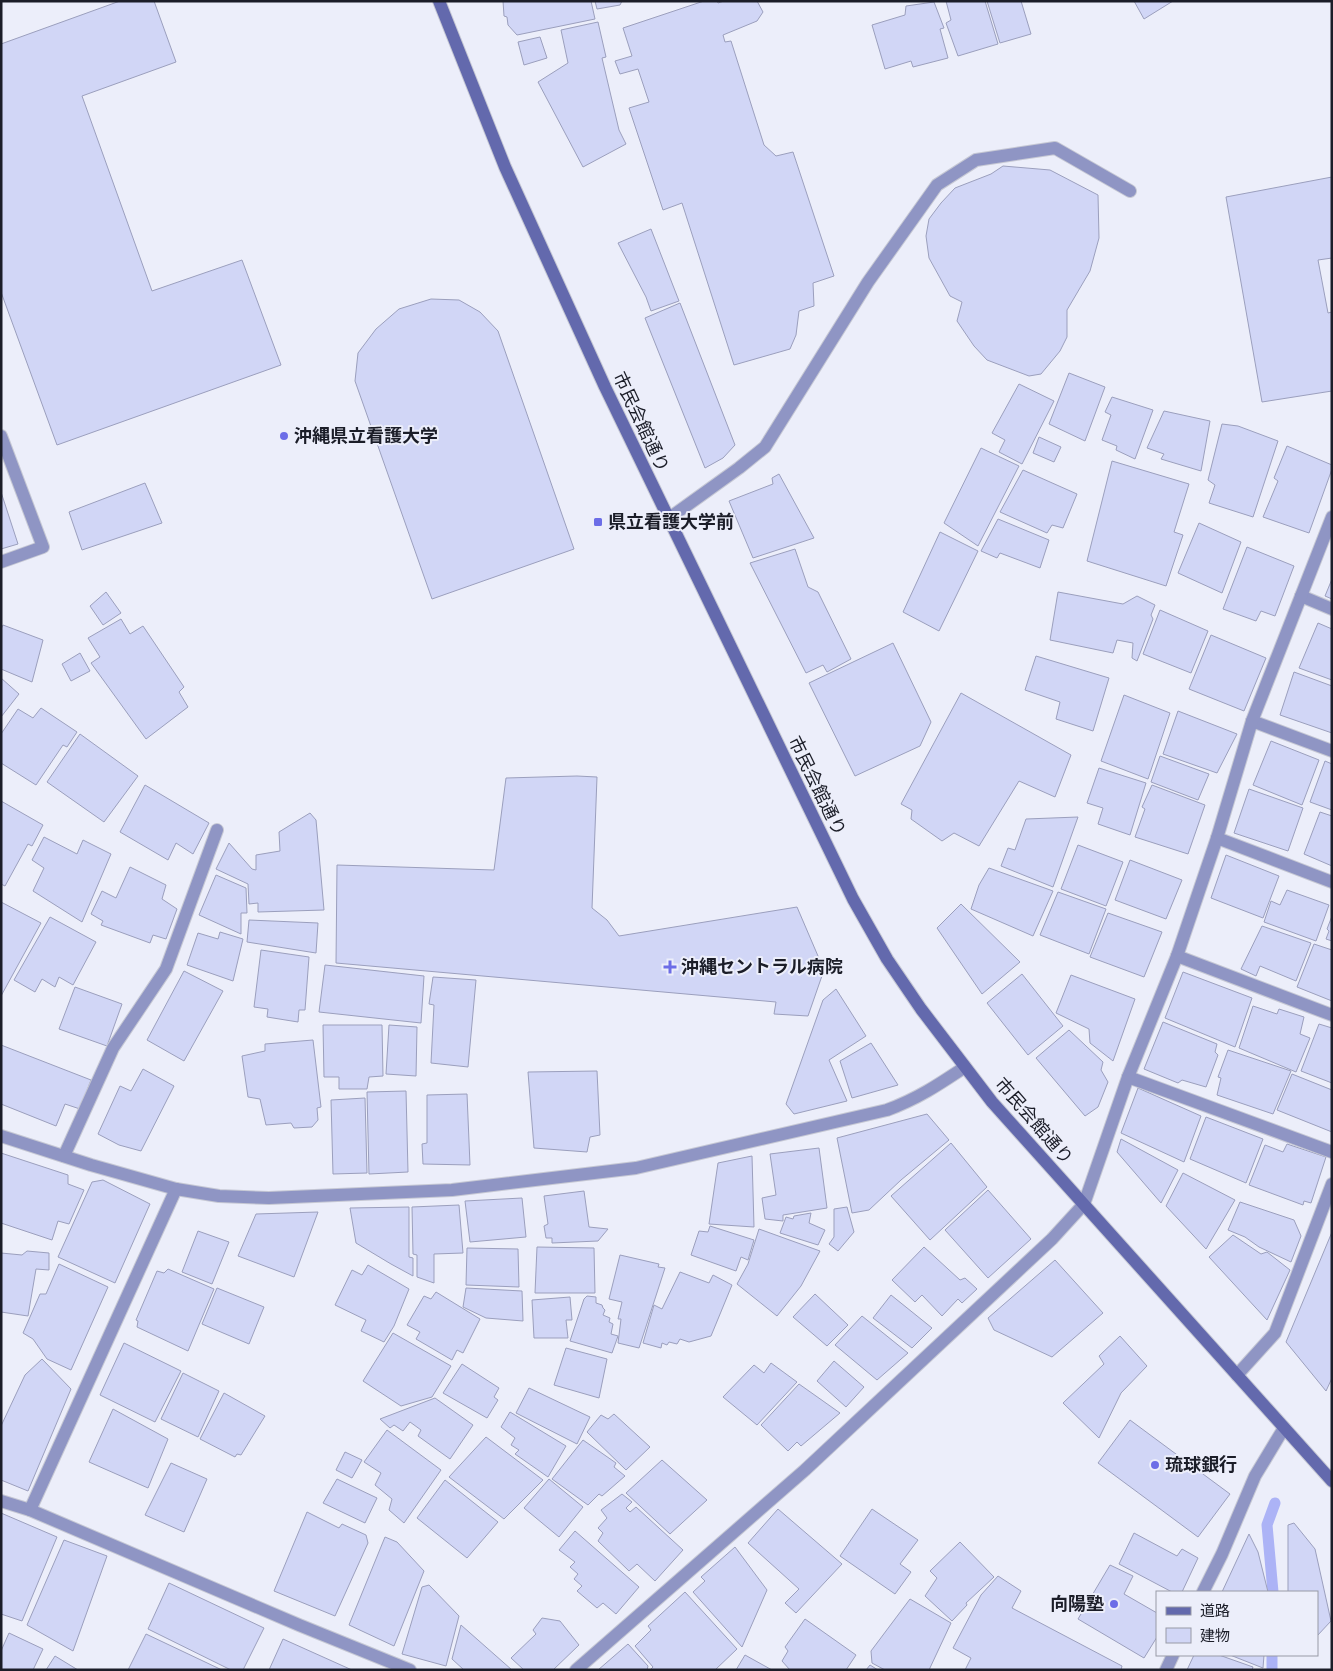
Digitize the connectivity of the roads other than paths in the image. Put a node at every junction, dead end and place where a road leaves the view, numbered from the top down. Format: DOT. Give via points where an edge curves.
graph roads {
  1 [pos="439,1"];
  2 [pos="1130,191"];
  3 [pos="1,436"];
  4 [pos="1332,517"];
  5 [pos="668,519"];
  6 [pos="1,562"];
  7 [pos="1301,596"];
  8 [pos="1332,609"];
  9 [pos="1252,721"];
  10 [pos="1332,751"];
  11 [pos="217,830"];
  12 [pos="1218,838"];
  13 [pos="1332,882"];
  14 [pos="1176,956"];
  15 [pos="1332,1015"];
  16 [pos="965,1067"];
  17 [pos="1128,1077"];
  18 [pos="1,1136"];
  19 [pos="1332,1152"];
  20 [pos="64,1156"];
  21 [pos="1332,1184"];
  22 [pos="176,1189"];
  23 [pos="1084,1204"];
  24 [pos="1237,1375"];
  25 [pos="1284,1428"];
  26 [pos="1332,1481"];
  27 [pos="1,1501"];
  28 [pos="30,1510"];
  29 [pos="1204,1591"];
  30 [pos="1173,1656"];
  31 [pos="410,1670"];
  32 [pos="576,1670"];
  33 [pos="1166,1670"];
  1 -- 5 [label="main road, 市民会館通り" via="505,166"];
  2 -- 5 [label="street" via="1055,148 976,160 937,185 868,282 765,447"];
  3 -- 6 [label="street" via="43,547"];
  4 -- 7 [label="street"];
  5 -- 16 [label="main road, 市民会館通り" via="857,907 887,959"];
  7 -- 8 [label="street"];
  7 -- 9 [label="street"];
  9 -- 10 [label="street"];
  9 -- 12 [label="street"];
  11 -- 20 [label="street" via="166,969 113,1048"];
  12 -- 13 [label="street"];
  12 -- 14 [label="street"];
  14 -- 15 [label="street"];
  14 -- 17 [label="street"];
  16 -- 22 [label="street" via="924,1094 887,1110 636,1168 442,1191 269,1198 219,1196"];
  16 -- 23 [label="main road, 市民会館通り" via="992,1102"];
  17 -- 19 [label="street"];
  17 -- 23 [label="street"];
  18 -- 20 [label="street"];
  20 -- 22 [label="street"];
  21 -- 24 [label="street" via="1275,1333"];
  22 -- 28 [label="street"];
  23 -- 24 [label="main road, 市民会館通り"];
  23 -- 32 [label="street" via="1052,1239 805,1470"];
  24 -- 25 [label="main road, 市民会館通り"];
  25 -- 26 [label="main road, 市民会館通り"];
  25 -- 29 [label="street" via="1255,1476"];
  27 -- 28 [label="street"];
  28 -- 31 [label="street"];
  30 -- 33 [label="street"];
}
